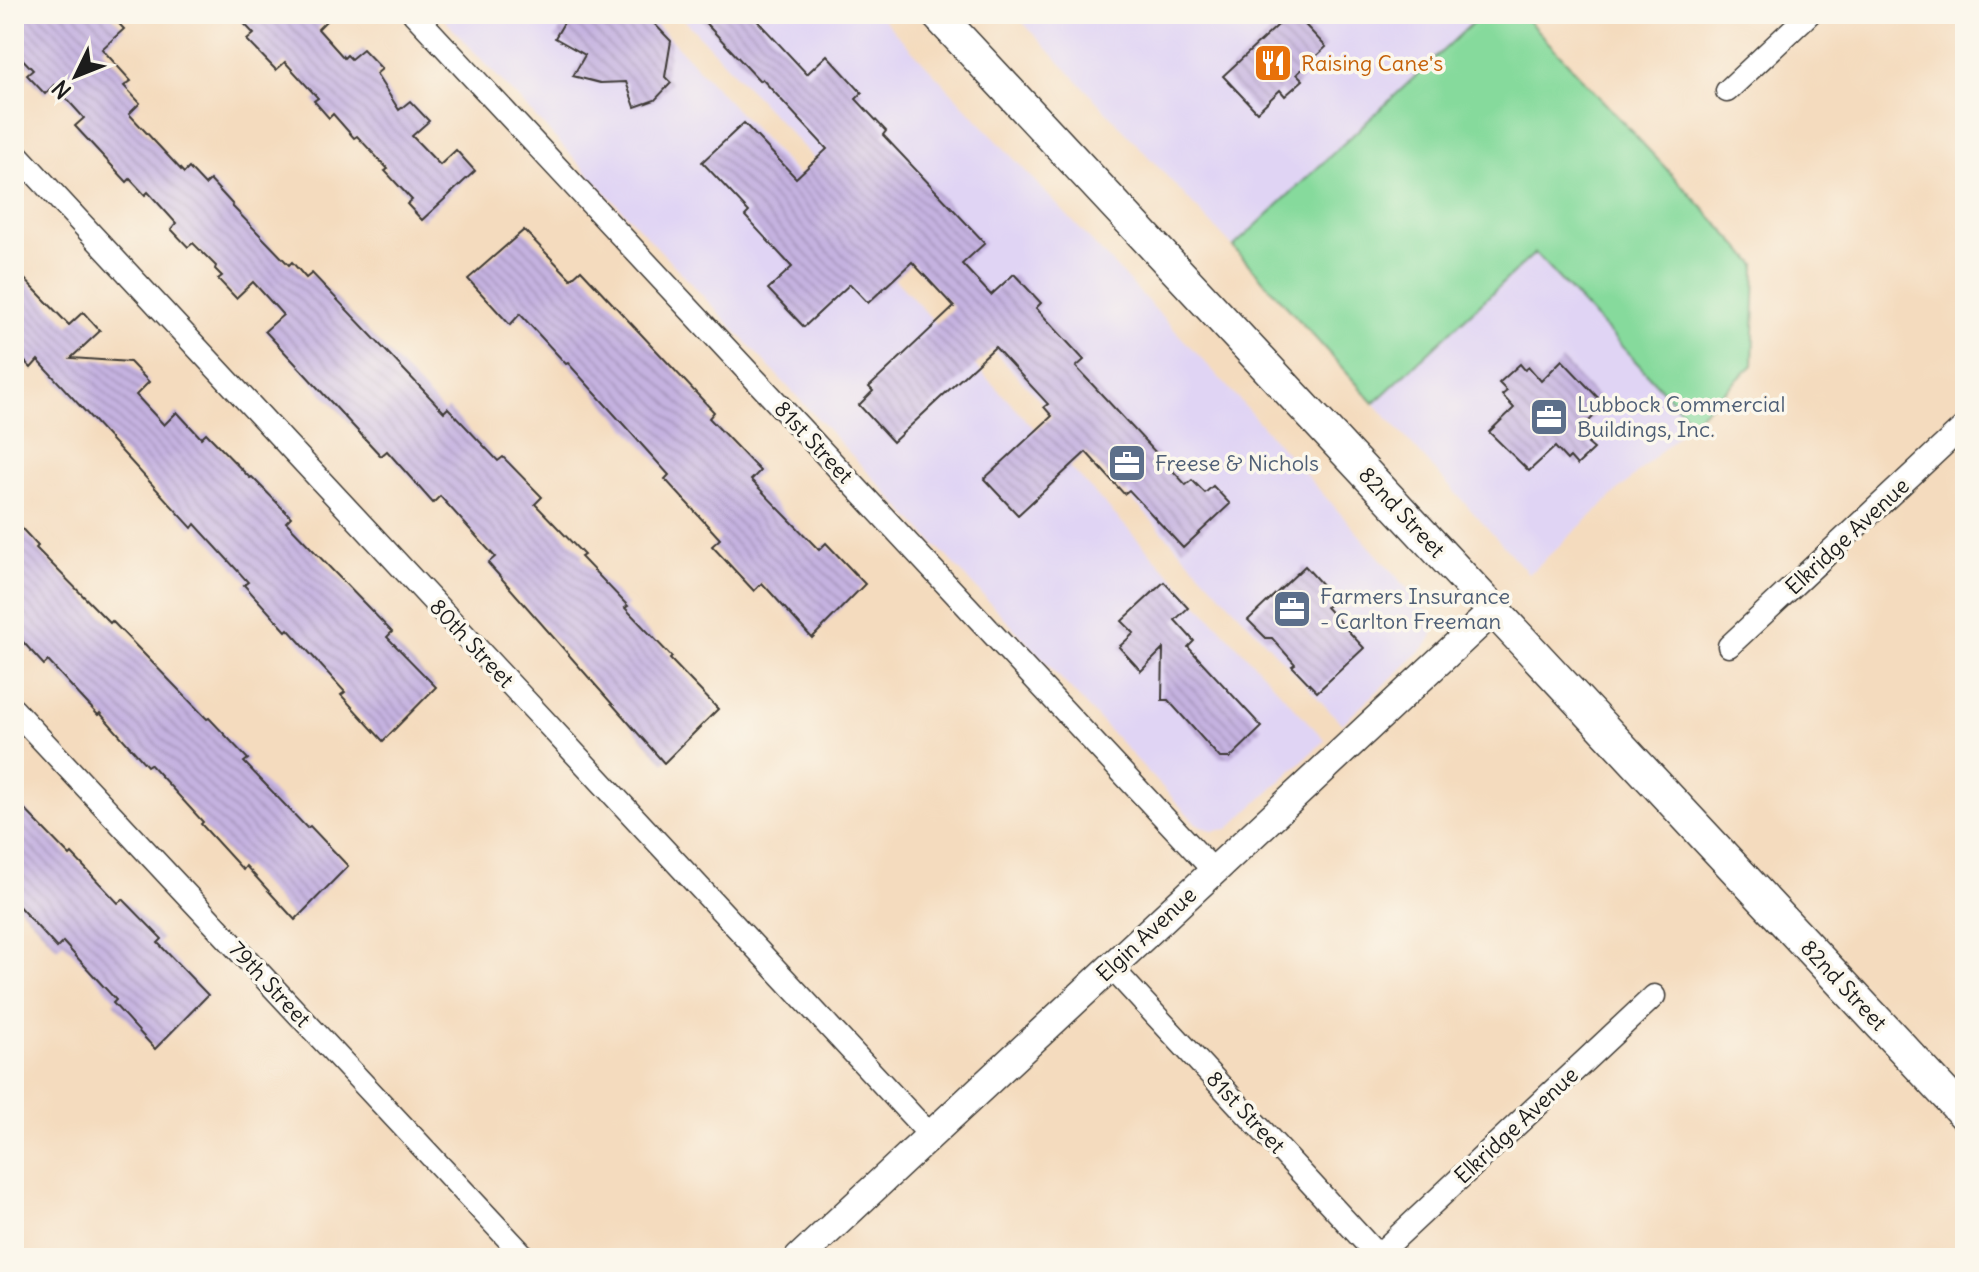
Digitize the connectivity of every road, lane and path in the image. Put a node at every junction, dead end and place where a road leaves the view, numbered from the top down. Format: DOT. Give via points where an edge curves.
graph roads {
  1 [pos="414,14"];
  2 [pos="937,14"];
  3 [pos="1809,14"];
  4 [pos="1727,91"];
  5 [pos="14,151"];
  6 [pos="1965,425"];
  7 [pos="1494,610"];
  8 [pos="1729,646"];
  9 [pos="14,710"];
  10 [pos="1214,871"];
  11 [pos="1111,967"];
  12 [pos="1654,996"];
  13 [pos="1965,1115"];
  14 [pos="930,1135"];
  15 [pos="1379,1256"];
  16 [pos="526,1258"];
  17 [pos="799,1258"];
  1 -- 10 [label="street, 81st Street"];
  2 -- 7 [label="main road, 82nd Street"];
  3 -- 4 [label="street"];
  5 -- 14 [label="street, 80th Street"];
  6 -- 8 [label="street, Elkridge Avenue"];
  7 -- 10 [label="street, Elgin Avenue"];
  7 -- 13 [label="main road, 82nd Street"];
  9 -- 16 [label="street, 79th Street"];
  10 -- 11 [label="street, Elgin Avenue"];
  11 -- 14 [label="street, Elgin Avenue"];
  11 -- 15 [label="street, 81st Street"];
  12 -- 15 [label="street, Elkridge Avenue"];
  14 -- 17 [label="street, Elgin Avenue"];
}
